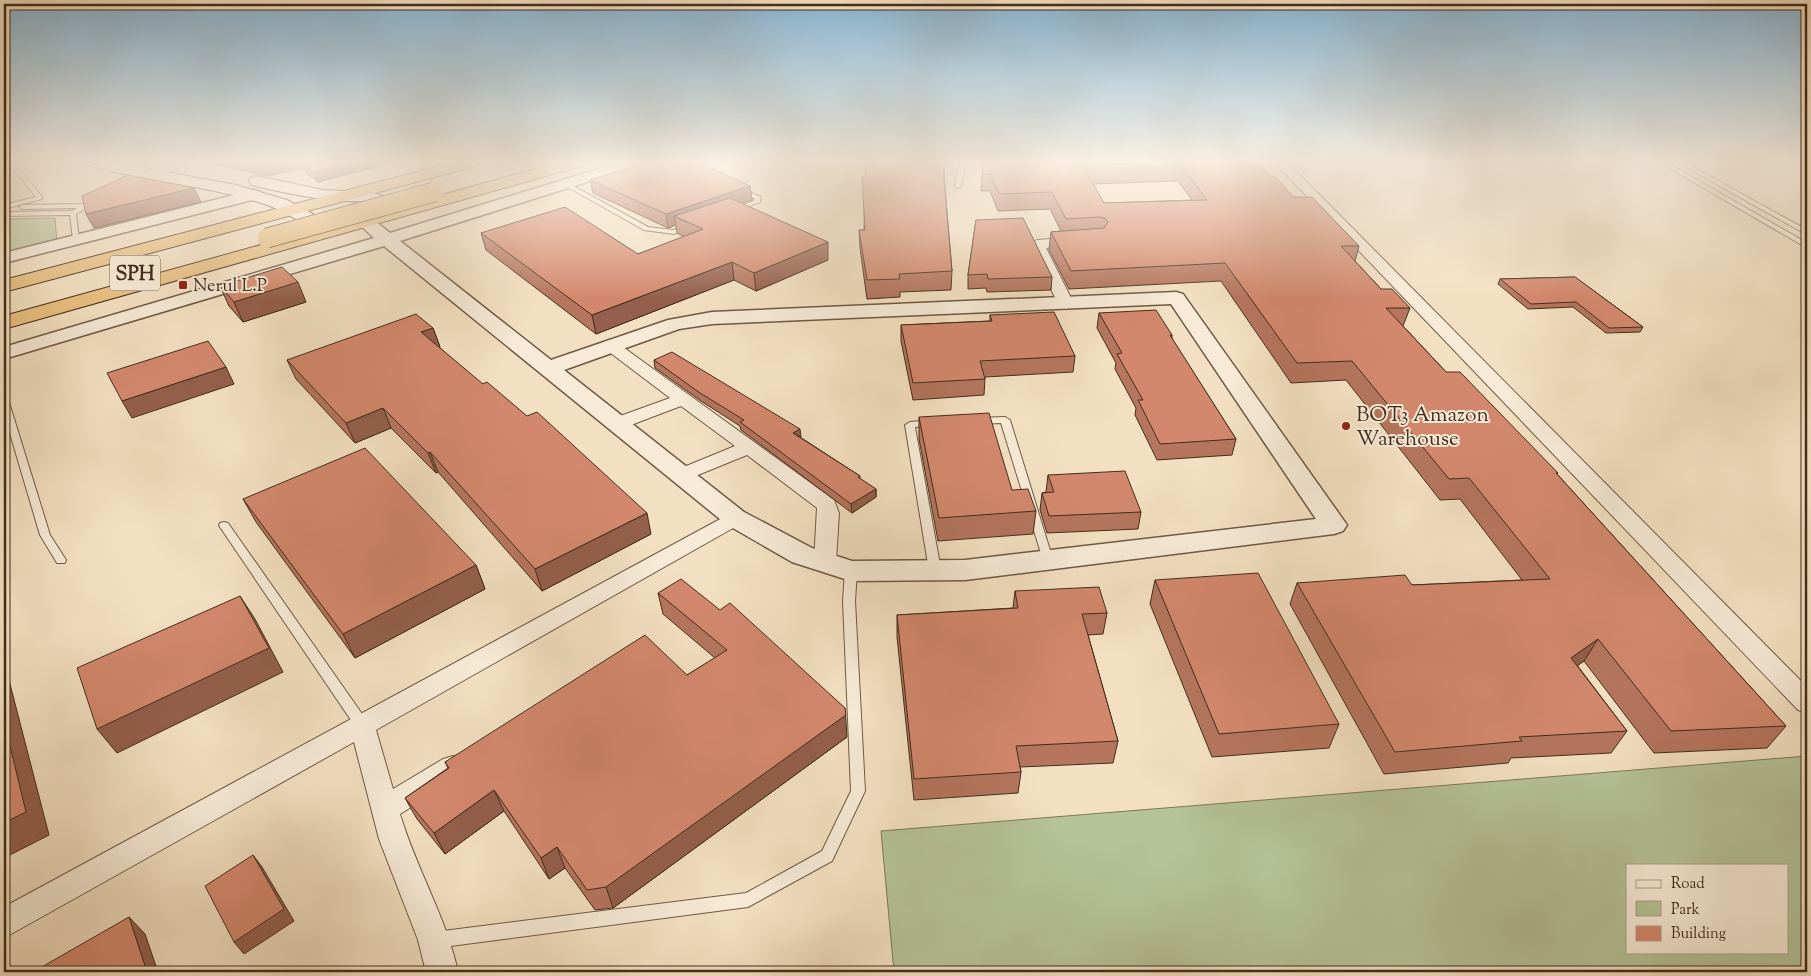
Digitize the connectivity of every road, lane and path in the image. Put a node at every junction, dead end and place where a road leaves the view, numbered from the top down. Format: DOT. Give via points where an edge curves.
graph roads {
  1 [pos="82,208"];
  2 [pos="204,208"];
  3 [pos="298,208"];
  4 [pos="303,208"];
  5 [pos="348,208"];
  6 [pos="385,208"];
  7 [pos="417,208"];
  8 [pos="489,208"];
  9 [pos="608,208"];
  10 [pos="741,208"];
  11 [pos="1324,208"];
  12 [pos="1742,208"];
  13 [pos="1761,208"];
  14 [pos="729,212"];
  15 [pos="4,214"];
  16 [pos="73,214"];
  17 [pos="365,222"];
  18 [pos="692,225"];
  19 [pos="259,229"];
  20 [pos="1807,233"];
  21 [pos="1795,238"];
  22 [pos="1807,238"];
  23 [pos="387,239"];
  24 [pos="76,240"];
  25 [pos="1088,240"];
  26 [pos="1807,246"];
  27 [pos="4,258"];
  28 [pos="4,286"];
  29 [pos="4,298"];
  30 [pos="1066,304"];
  31 [pos="4,309"];
  32 [pos="4,323"];
  33 [pos="610,345"];
  34 [pos="4,353"];
  35 [pos="547,369"];
  36 [pos="4,399"];
  37 [pos="683,399"];
  38 [pos="967,422"];
  39 [pos="939,423"];
  40 [pos="616,424"];
  41 [pos="749,448"];
  42 [pos="681,476"];
  43 [pos="735,518"];
  44 [pos="224,525"];
  45 [pos="61,560"];
  46 [pos="1048,560"];
  47 [pos="825,562"];
  48 [pos="934,570"];
  49 [pos="851,571"];
  50 [pos="1807,703"];
  51 [pos="362,725"];
  52 [pos="476,752"];
  53 [pos="385,810"];
  54 [pos="4,923"];
  55 [pos="434,940"];
  56 [pos="442,972"];
  1 -- 16 [label="lane"];
  2 -- 24 [label="street"];
  3 -- 19 [label="highway"];
  4 -- 17 [label="main road" via="321,226"];
  5 -- 19 [label="highway, SPH, bridge"];
  6 -- 17 [label="main road"];
  7 -- 17 [label="highway"];
  8 -- 23 [label="street"];
  9 -- 18 [label="lane" via="646,229 674,232"];
  10 -- 14 [label="lane"];
  11 -- 50 [label="street"];
  12 -- 21 [label="lane"];
  13 -- 20 [label="lane"];
  15 -- 16 [label="lane"];
  16 -- 24 [label="lane"];
  17 -- 23 [label="street"];
  17 -- 32 [label="highway"];
  19 -- 28 [label="highway"];
  19 -- 29 [label="highway, SPH"];
  19 -- 31 [label="highway, SPH"];
  21 -- 22 [label="lane"];
  21 -- 26 [label="lane"];
  23 -- 34 [label="street"];
  23 -- 35 [label="street"];
  24 -- 27 [label="street"];
  25 -- 30 [label="street" via="1037,244"];
  30 -- 33 [label="street" via="747,314 675,324"];
  30 -- 46 [label="street" via="1176,298 1334,525"];
  33 -- 35 [label="street"];
  33 -- 37 [label="street"];
  35 -- 40 [label="street"];
  36 -- 45 [label="lane" via="45,535"];
  37 -- 40 [label="street"];
  37 -- 41 [label="street"];
  38 -- 46 [label="lane" via="1005,420"];
  39 -- 48 [label="lane" via="910,424"];
  40 -- 42 [label="street"];
  41 -- 42 [label="street"];
  41 -- 47 [label="street" via="827,505 830,513"];
  42 -- 43 [label="street"];
  43 -- 47 [label="street" via="802,555"];
  43 -- 51 [label="street"];
  44 -- 51 [label="lane"];
  46 -- 48 [label="street" via="965,570"];
  47 -- 49 [label="street"];
  48 -- 49 [label="street"];
  49 -- 55 [label="lane" via="849,601 858,791 827,856 748,900"];
  51 -- 53 [label="street"];
  51 -- 54 [label="street"];
  52 -- 53 [label="street"];
  53 -- 55 [label="street" via="393,839"];
  55 -- 56 [label="street"];
}
